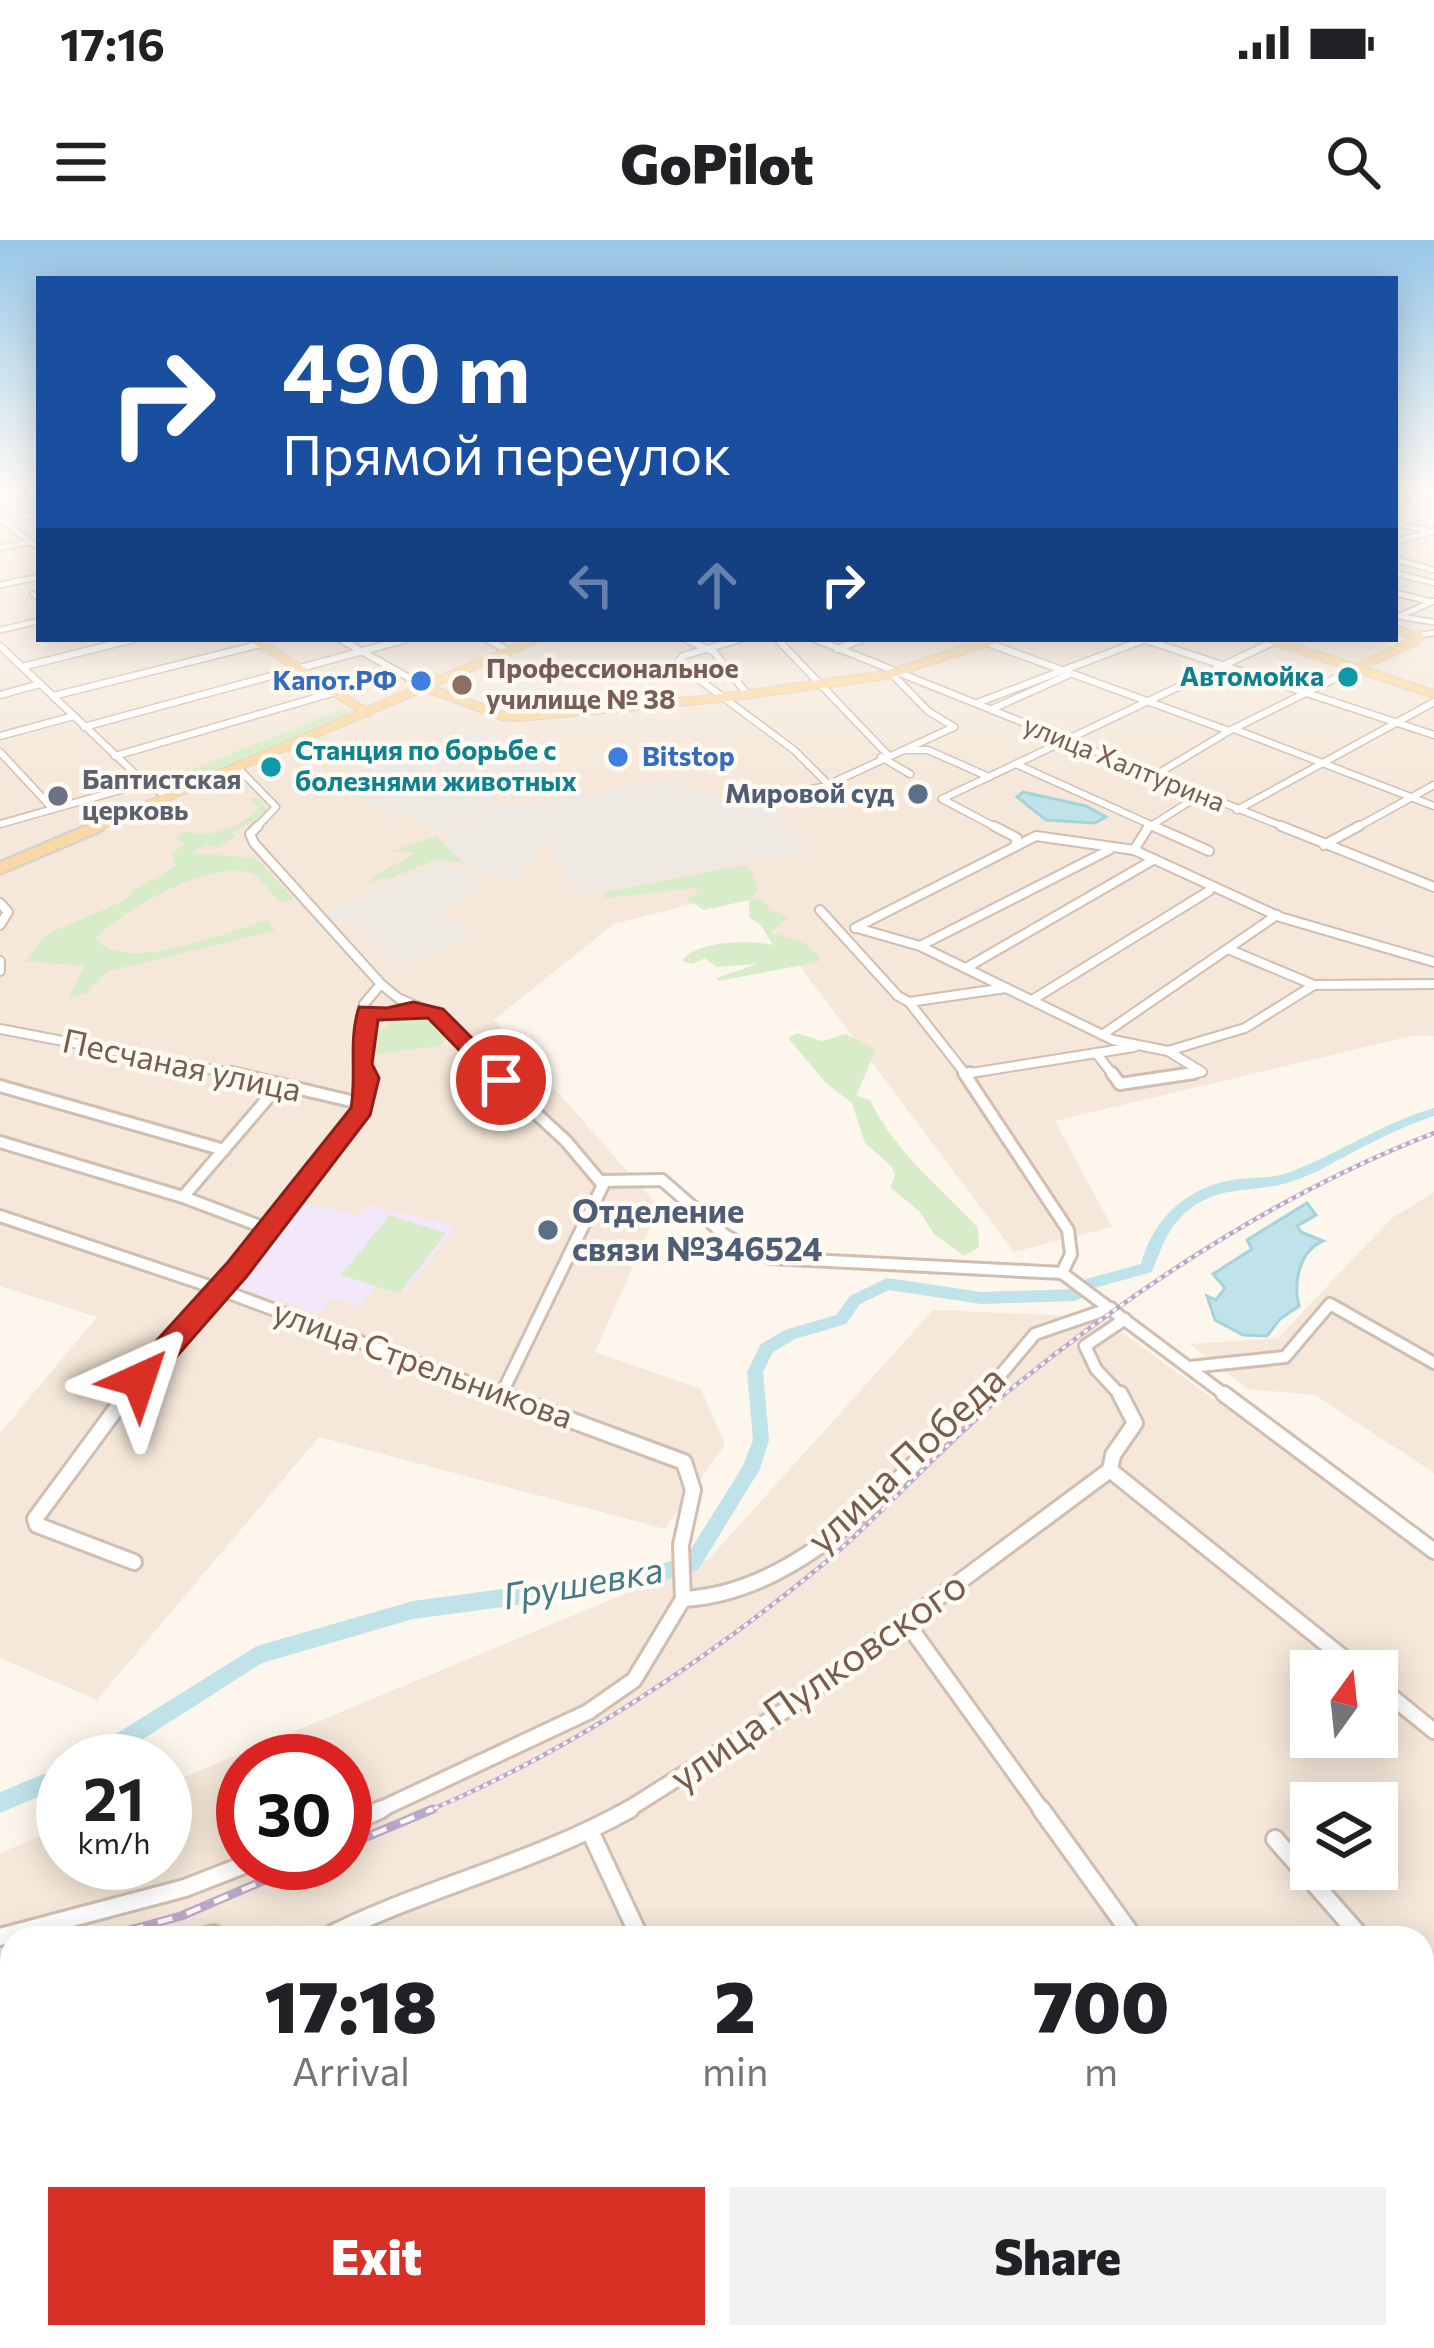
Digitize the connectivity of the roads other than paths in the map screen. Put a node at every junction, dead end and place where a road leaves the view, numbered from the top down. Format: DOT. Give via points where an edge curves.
graph roads {
  1 [pos="1398,593"];
  2 [pos="1433,602"];
  3 [pos="1398,615"];
  4 [pos="1398,616"];
  5 [pos="36,622"];
  6 [pos="1434,622"];
  7 [pos="0,630"];
  8 [pos="1398,631"];
  9 [pos="1434,633"];
  10 [pos="1419,638"];
  11 [pos="89,642"];
  12 [pos="121,642"];
  13 [pos="253,642"];
  14 [pos="259,642"];
  15 [pos="345,642"];
  16 [pos="396,642"];
  17 [pos="493,642"];
  18 [pos="530,642"];
  19 [pos="692,642"];
  20 [pos="731,642"];
  21 [pos="780,642"];
  22 [pos="822,642"];
  23 [pos="855,642"];
  24 [pos="985,642"];
  25 [pos="990,642"];
  26 [pos="1138,642"];
  27 [pos="1154,642"];
  28 [pos="1269,642"];
  29 [pos="1279,642"];
  30 [pos="1434,643"];
  31 [pos="0,646"];
  32 [pos="96,648"];
  33 [pos="709,649"];
  34 [pos="837,649"];
  35 [pos="509,651"];
  36 [pos="361,652"];
  37 [pos="1220,664"];
  38 [pos="22,667"];
  39 [pos="298,668"];
  40 [pos="1358,668"];
  41 [pos="1063,674"];
  42 [pos="897,675"];
  43 [pos="40,684"];
  44 [pos="820,685"];
  45 [pos="425,686"];
  46 [pos="1303,692"];
  47 [pos="332,693"];
  48 [pos="0,694"];
  49 [pos="747,694"];
  50 [pos="53,696"];
  51 [pos="1434,696"];
  52 [pos="721,698"];
  53 [pos="1145,701"];
  54 [pos="977,703"];
  55 [pos="992,710"];
  56 [pos="367,713"];
  57 [pos="74,716"];
  58 [pos="1398,723"];
  59 [pos="84,727"];
  60 [pos="1232,730"];
  61 [pos="0,736"];
  62 [pos="1434,736"];
  63 [pos="1065,740"];
  64 [pos="905,750"];
  65 [pos="0,752"];
  66 [pos="115,756"];
  67 [pos="884,756"];
  68 [pos="1324,763"];
  69 [pos="1016,764"];
  70 [pos="237,767"];
  71 [pos="910,774"];
  72 [pos="1154,776"];
  73 [pos="989,777"];
  74 [pos="145,784"];
  75 [pos="829,785"];
  76 [pos="1434,785"];
  77 [pos="1200,795"];
  78 [pos="167,797"];
  79 [pos="763,797"];
  80 [pos="1412,797"];
  81 [pos="1434,806"];
  82 [pos="51,807"];
  83 [pos="1238,810"];
  84 [pos="1153,823"];
  85 [pos="0,824"];
  86 [pos="1324,845"];
  87 [pos="1015,846"];
  88 [pos="1114,850"];
  89 [pos="1134,850"];
  90 [pos="1209,851"];
  91 [pos="1153,860"];
  92 [pos="0,868"];
  93 [pos="1434,887"];
  94 [pos="1210,891"];
  95 [pos="0,903"];
  96 [pos="820,910"];
  97 [pos="1277,915"];
  98 [pos="0,925"];
  99 [pos="857,928"];
  100 [pos="842,932"];
  101 [pos="920,946"];
  102 [pos="1228,949"];
  103 [pos="0,961"];
  104 [pos="1434,962"];
  105 [pos="966,968"];
  106 [pos="0,971"];
  107 [pos="381,984"];
  108 [pos="1434,984"];
  109 [pos="1314,985"];
  110 [pos="1006,988"];
  111 [pos="1032,1000"];
  112 [pos="909,1002"];
  113 [pos="413,1009"];
  114 [pos="367,1011"];
  115 [pos="0,1029"];
  116 [pos="1102,1035"];
  117 [pos="1141,1046"];
  118 [pos="1168,1051"];
  119 [pos="1096,1053"];
  120 [pos="965,1075"];
  121 [pos="280,1084"];
  122 [pos="0,1086"];
  123 [pos="364,1104"];
  124 [pos="0,1142"];
  125 [pos="224,1150"];
  126 [pos="600,1181"];
  127 [pos="183,1197"];
  128 [pos="0,1216"];
  129 [pos="268,1229"];
  130 [pos="1062,1273"];
  131 [pos="220,1290"];
  132 [pos="1111,1308"];
  133 [pos="1125,1319"];
  134 [pos="1434,1363"];
  135 [pos="1190,1366"];
  136 [pos="501,1395"];
  137 [pos="1110,1470"];
  138 [pos="1434,1551"];
  139 [pos="134,1562"];
  140 [pos="682,1598"];
  141 [pos="909,1626"];
  142 [pos="1334,1650"];
  143 [pos="1398,1702"];
  144 [pos="1434,1731"];
  145 [pos="372,1813"];
  146 [pos="590,1832"];
  147 [pos="1275,1839"];
  148 [pos="216,1876"];
  149 [pos="42,1926"];
  150 [pos="354,1926"];
  151 [pos="634,1926"];
  152 [pos="1125,1926"];
  153 [pos="1351,1926"];
  1 -- 2 [label="street"];
  2 -- 3 [label="street"];
  4 -- 6 [label="street"];
  5 -- 7 [label="street"];
  8 -- 10 [label="main road"];
  9 -- 10 [label="street"];
  10 -- 30 [label="street"];
  10 -- 40 [label="main road"];
  11 -- 32 [label="street"];
  12 -- 32 [label="street"];
  13 -- 50 [label="street"];
  14 -- 39 [label="main road"];
  15 -- 36 [label="street"];
  16 -- 36 [label="street"];
  17 -- 35 [label="street"];
  18 -- 35 [label="main road"];
  19 -- 33 [label="street"];
  20 -- 33 [label="street"];
  21 -- 44 [label="street"];
  22 -- 34 [label="street, улица Халтурина"];
  23 -- 34 [label="street"];
  24 -- 42 [label="main road"];
  25 -- 41 [label="street"];
  26 -- 41 [label="street"];
  27 -- 37 [label="street"];
  28 -- 37 [label="street"];
  29 -- 40 [label="main road"];
  31 -- 38 [label="street"];
  32 -- 38 [label="street"];
  33 -- 49 [label="street"];
  33 -- 52 [label="street" via="677,663"];
  34 -- 42 [label="street, улица Халтурина"];
  35 -- 45 [label="main road"];
  36 -- 39 [label="street"];
  36 -- 45 [label="street"];
  37 -- 46 [label="street"];
  37 -- 53 [label="street"];
  38 -- 43 [label="street"];
  39 -- 47 [label="main road"];
  39 -- 59 [label="street"];
  40 -- 46 [label="street"];
  40 -- 51 [label="main road"];
  41 -- 53 [label="street"];
  41 -- 54 [label="street"];
  41 -- 55 [label="street"];
  42 -- 44 [label="main road"];
  42 -- 54 [label="street, улица Халтурина"];
  42 -- 64 [label="street, улица Халтурина" via="954,727"];
  43 -- 48 [label="street"];
  43 -- 50 [label="street"];
  44 -- 49 [label="main road"];
  44 -- 52 [label="main road"];
  44 -- 67 [label="street"];
  45 -- 52 [label="main road" via="511,718"];
  45 -- 56 [label="main road"];
  46 -- 58 [label="street"];
  46 -- 60 [label="street"];
  47 -- 56 [label="main road"];
  47 -- 66 [label="street"];
  49 -- 52 [label="main road"];
  50 -- 57 [label="street"];
  51 -- 58 [label="street"];
  52 -- 75 [label="street" via="812,763"];
  53 -- 60 [label="street"];
  53 -- 63 [label="street"];
  54 -- 55 [label="street, улица Халтурина"];
  55 -- 63 [label="street, улица Халтурина"];
  56 -- 70 [label="main road"];
  57 -- 59 [label="street"];
  57 -- 61 [label="street"];
  58 -- 62 [label="street"];
  58 -- 68 [label="street"];
  59 -- 66 [label="street"];
  60 -- 68 [label="street"];
  60 -- 72 [label="street"];
  63 -- 69 [label="street"];
  63 -- 72 [label="street, улица Халтурина"];
  64 -- 67 [label="street"];
  64 -- 73 [label="street" via="928,750"];
  65 -- 82 [label="street"];
  66 -- 74 [label="street"];
  67 -- 71 [label="street"];
  67 -- 75 [label="street"];
  68 -- 80 [label="street"];
  68 -- 83 [label="street"];
  69 -- 73 [label="street"];
  69 -- 84 [label="street"];
  70 -- 78 [label="main road"];
  70 -- 107 [label="street" via="276,807 250,834 254,843"];
  72 -- 77 [label="street, улица Халтурина"];
  73 -- 87 [label="street" via="942,799 1017,838"];
  74 -- 78 [label="street"];
  74 -- 82 [label="street"];
  75 -- 79 [label="street"];
  76 -- 80 [label="street"];
  77 -- 83 [label="street, улица Халтурина"];
  77 -- 84 [label="street"];
  78 -- 92 [label="main road"];
  80 -- 81 [label="street"];
  80 -- 86 [label="street"];
  82 -- 85 [label="street"];
  83 -- 86 [label="street, улица Халтурина"];
  84 -- 89 [label="street"];
  84 -- 90 [label="street"];
  86 -- 93 [label="street, улица Халтурина"];
  87 -- 88 [label="street" via="1048,835"];
  87 -- 99 [label="street"];
  88 -- 89 [label="street"];
  88 -- 101 [label="street"];
  89 -- 91 [label="street"];
  91 -- 94 [label="street"];
  91 -- 105 [label="street"];
  94 -- 97 [label="street"];
  94 -- 111 [label="street"];
  95 -- 98 [label="street" via="8,912"];
  96 -- 100 [label="street"];
  97 -- 102 [label="street"];
  97 -- 104 [label="street"];
  99 -- 100 [label="street"];
  99 -- 101 [label="street"];
  100 -- 112 [label="street"];
  101 -- 105 [label="street"];
  102 -- 109 [label="street"];
  102 -- 116 [label="street"];
  103 -- 106 [label="street"];
  105 -- 110 [label="street"];
  107 -- 113 [label="street"];
  107 -- 114 [label="street"];
  108 -- 109 [label="street"];
  109 -- 118 [label="street" via="1245,1028"];
  110 -- 111 [label="street"];
  110 -- 112 [label="street"];
  111 -- 116 [label="street"];
  112 -- 120 [label="street"];
  113 -- 114 [label="street"];
  113 -- 126 [label="street" via="435,1013 458,1032"];
  114 -- 123 [label="street"];
  115 -- 121 [label="street, Песчаная улица"];
  116 -- 117 [label="street"];
  117 -- 118 [label="street"];
  117 -- 119 [label="street"];
  118 -- 119 [label="street" via="1202,1072 1120,1084"];
  119 -- 120 [label="street"];
  120 -- 130 [label="street" via="1068,1230 1072,1254"];
  121 -- 123 [label="street, Песчаная улица"];
  121 -- 125 [label="street"];
  122 -- 125 [label="street"];
  123 -- 129 [label="street"];
  124 -- 127 [label="street"];
  125 -- 127 [label="street"];
  126 -- 130 [label="street" via="662,1180 735,1243 771,1258"];
  126 -- 136 [label="street"];
  127 -- 129 [label="street"];
  128 -- 131 [label="street, улица Стрельникова"];
  129 -- 131 [label="street"];
  130 -- 132 [label="street"];
  131 -- 136 [label="street, улица Стрельникова"];
  131 -- 139 [label="street" via="111,1412 35,1519"];
  132 -- 133 [label="street"];
  132 -- 140 [label="street, улица Победа" via="1034,1334 986,1393 891,1483 787,1566 725,1597"];
  133 -- 135 [label="street"];
  133 -- 137 [label="street, улица Пулковского" via="1085,1346 1090,1368 1130,1401 1135,1423"];
  134 -- 135 [label="street" via="1330,1304 1285,1358"];
  135 -- 138 [label="street"];
  136 -- 140 [label="street, улица Стрельникова" via="684,1462 695,1490"];
  137 -- 141 [label="street, улица Пулковского"];
  137 -- 142 [label="street"];
  140 -- 145 [label="street" via="634,1680 588,1712"];
  141 -- 146 [label="street, улица Пулковского" via="716,1759"];
  141 -- 152 [label="street"];
  143 -- 144 [label="street"];
  146 -- 150 [label="street, улица Пулковского"];
  146 -- 151 [label="street"];
  147 -- 153 [label="street"];
  148 -- 149 [label="street"];
}
